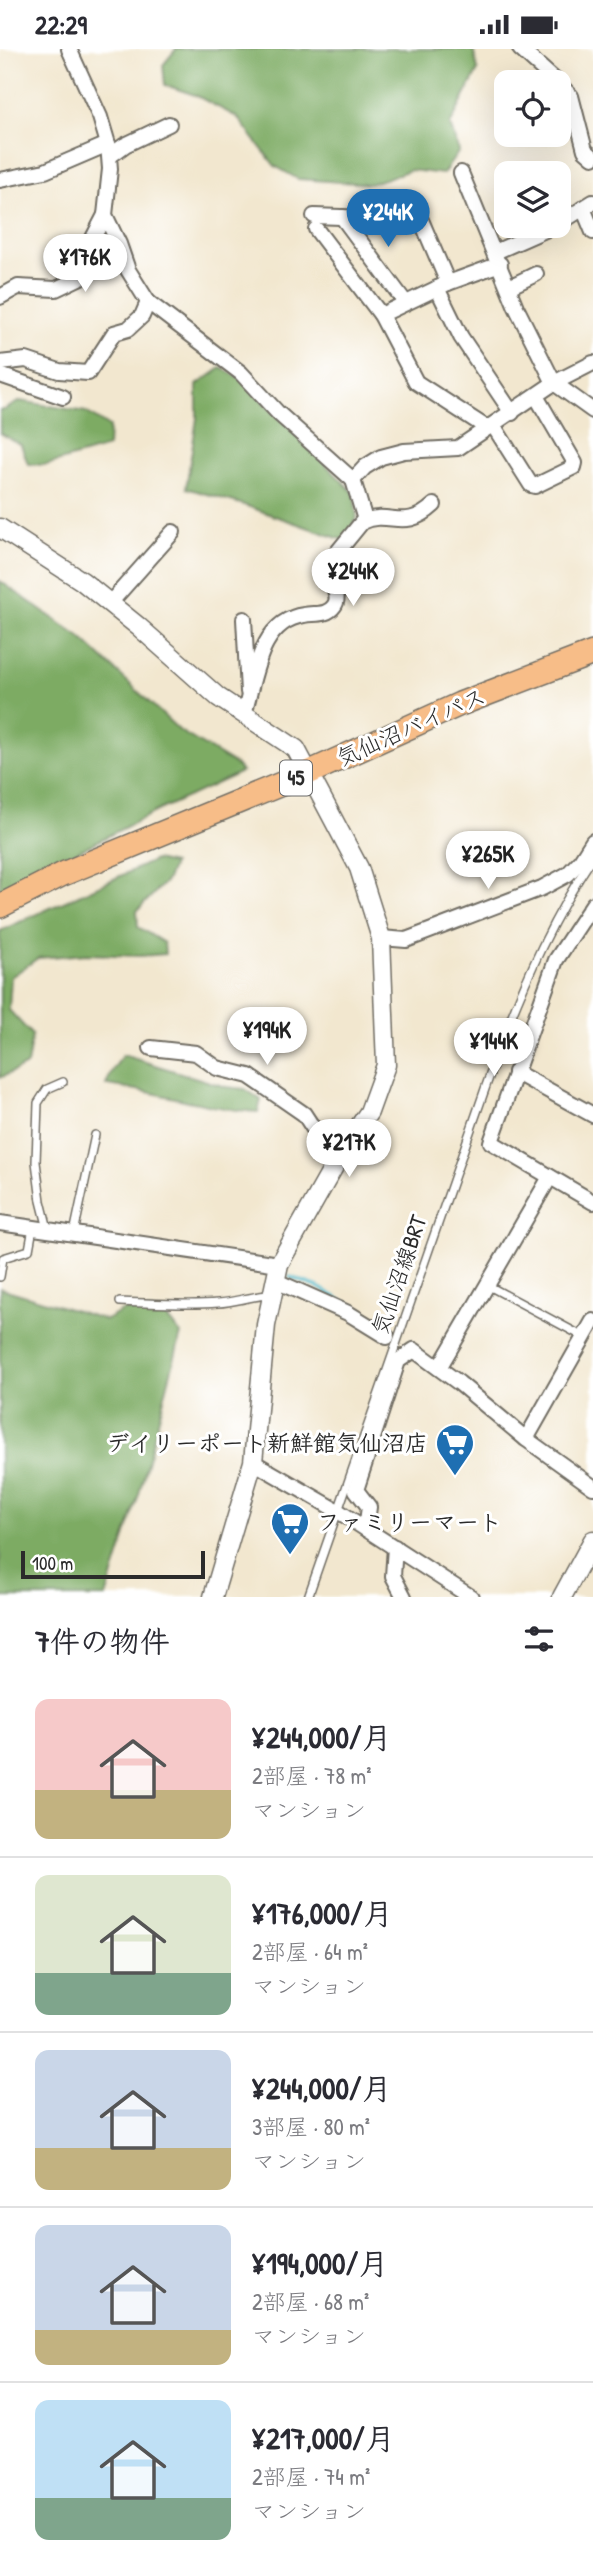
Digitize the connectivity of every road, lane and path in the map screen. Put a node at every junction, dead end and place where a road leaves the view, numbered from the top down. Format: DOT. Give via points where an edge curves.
graph roads {
  1 [pos="69,49"];
  2 [pos="520,49"];
  3 [pos="543,70"];
  4 [pos="571,96"];
  5 [pos="169,124"];
  6 [pos="109,150"];
  7 [pos="593,157"];
  8 [pos="461,173"];
  9 [pos="0,180"];
  10 [pos="588,205"];
  11 [pos="105,215"];
  12 [pos="571,216"];
  13 [pos="342,217"];
  14 [pos="593,232"];
  15 [pos="533,238"];
  16 [pos="497,258"];
  17 [pos="536,274"];
  18 [pos="442,285"];
  19 [pos="509,287"];
  20 [pos="0,297"];
  21 [pos="148,302"];
  22 [pos="405,302"];
  23 [pos="381,315"];
  24 [pos="0,363"];
  25 [pos="593,363"];
  26 [pos="0,375"];
  27 [pos="554,383"];
  28 [pos="536,396"];
  29 [pos="63,397"];
  30 [pos="593,411"];
  31 [pos="512,413"];
  32 [pos="490,427"];
  33 [pos="354,480"];
  34 [pos="433,505"];
  35 [pos="365,520"];
  36 [pos="0,528"];
  37 [pos="173,532"];
  38 [pos="110,603"];
  39 [pos="244,619"];
  40 [pos="593,653"];
  41 [pos="246,707"];
  42 [pos="308,773"];
  43 [pos="593,841"];
  44 [pos="593,857"];
  45 [pos="593,904"];
  46 [pos="0,906"];
  47 [pos="381,938"];
  48 [pos="151,1048"];
  49 [pos="515,1072"];
  50 [pos="63,1082"];
  51 [pos="593,1115"];
  52 [pos="95,1135"];
  53 [pos="336,1163"];
  54 [pos="550,1177"];
  55 [pos="593,1202"];
  56 [pos="0,1223"];
  57 [pos="41,1229"];
  58 [pos="74,1233"];
  59 [pos="0,1277"];
  60 [pos="276,1280"];
  61 [pos="487,1286"];
  62 [pos="120,1302"];
  63 [pos="593,1321"];
  64 [pos="387,1337"];
  65 [pos="584,1337"];
  66 [pos="439,1368"];
  67 [pos="526,1439"];
  68 [pos="253,1462"];
  69 [pos="593,1487"];
  70 [pos="338,1511"];
  71 [pos="366,1529"];
  72 [pos="593,1540"];
  73 [pos="395,1547"];
  74 [pos="214,1597"];
  75 [pos="308,1597"];
  76 [pos="404,1597"];
  77 [pos="471,1597"];
  78 [pos="562,1597"];
  1 -- 6 [label="street" via="100,117"];
  2 -- 3 [label="street"];
  4 -- 7 [label="street" via="585,150"];
  5 -- 6 [label="street"];
  6 -- 9 [label="street"];
  6 -- 11 [label="street"];
  8 -- 16 [label="street"];
  10 -- 12 [label="street"];
  10 -- 14 [label="street"];
  11 -- 20 [label="street" via="92,240 88,269 81,277 56,289 18,287"];
  11 -- 21 [label="street" via="128,270"];
  13 -- 18 [label="street" via="421,220"];
  13 -- 22 [label="street"];
  13 -- 23 [label="street" via="315,223"];
  15 -- 16 [label="street"];
  16 -- 18 [label="street"];
  16 -- 19 [label="street"];
  17 -- 19 [label="street"];
  18 -- 22 [label="street"];
  18 -- 31 [label="street" via="461,337"];
  19 -- 27 [label="street"];
  21 -- 24 [label="street" via="142,316 128,329 114,333 88,373 60,371 26,360"];
  21 -- 33 [label="street" via="241,373 278,413"];
  22 -- 23 [label="street"];
  23 -- 32 [label="street" via="416,382"];
  25 -- 27 [label="street"];
  26 -- 29 [label="street"];
  27 -- 28 [label="street"];
  27 -- 30 [label="street"];
  28 -- 31 [label="street"];
  28 -- 32 [label="street" via="575,467 531,485"];
  31 -- 32 [label="street"];
  32 -- 33 [label="street" via="458,448 381,457"];
  33 -- 35 [label="street"];
  34 -- 35 [label="street" via="414,520"];
  35 -- 41 [label="street" via="327,565 335,605 325,614 288,618 275,628 265,641"];
  36 -- 38 [label="street"];
  37 -- 38 [label="street"];
  38 -- 41 [label="street" via="218,697"];
  39 -- 41 [label="street"];
  40 -- 42 [label="highway, 気仙沼バイパス / 45" via="460,704"];
  41 -- 42 [label="street" via="296,750"];
  42 -- 46 [label="highway, 気仙沼バイパス / 45" via="63,874"];
  42 -- 47 [label="street" via="359,868"];
  43 -- 47 [label="street" via="568,874 542,888 406,940"];
  44 -- 70 [label="lane, 気仙沼線BRT" via="520,993"];
  45 -- 49 [label="street" via="556,960"];
  47 -- 53 [label="street" via="386,1065 369,1112"];
  48 -- 53 [label="street" via="196,1053 217,1068 249,1076 304,1114"];
  49 -- 51 [label="street"];
  49 -- 54 [label="street" via="491,1142"];
  50 -- 57 [label="lane" via="47,1089 38,1103"];
  52 -- 58 [label="lane"];
  53 -- 60 [label="street"];
  54 -- 55 [label="street"];
  54 -- 61 [label="street"];
  56 -- 57 [label="street"];
  57 -- 58 [label="street"];
  57 -- 59 [label="lane" via="29,1250 3,1258"];
  58 -- 60 [label="street"];
  60 -- 62 [label="lane" via="255,1295 222,1303"];
  60 -- 64 [label="street" via="348,1313"];
  60 -- 68 [label="street" via="266,1325"];
  61 -- 65 [label="lane"];
  61 -- 66 [label="street"];
  63 -- 65 [label="street"];
  65 -- 67 [label="street"];
  66 -- 67 [label="street"];
  66 -- 71 [label="street" via="414,1350 398,1361 356,1490 369,1507"];
  67 -- 69 [label="street"];
  68 -- 70 [label="street"];
  68 -- 74 [label="street"];
  70 -- 71 [label="street"];
  70 -- 75 [label="lane, 気仙沼線BRT"];
  71 -- 73 [label="street"];
  72 -- 78 [label="street"];
  73 -- 76 [label="street" via="393,1576"];
  73 -- 77 [label="street"];
}
